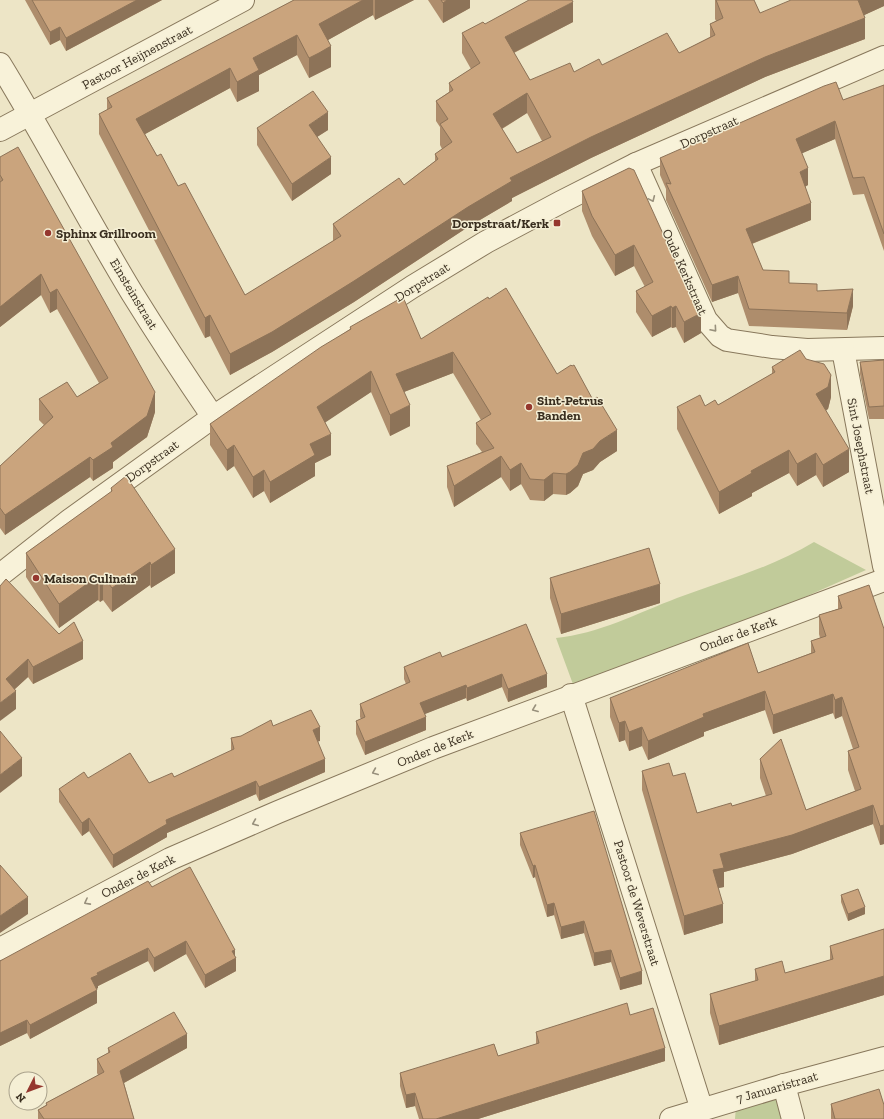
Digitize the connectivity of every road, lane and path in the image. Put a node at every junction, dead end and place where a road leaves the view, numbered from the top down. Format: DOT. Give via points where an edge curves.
graph roads {
  1 [pos="243,0"];
  2 [pos="884,57"];
  3 [pos="0,64"];
  4 [pos="30,114"];
  5 [pos="0,130"];
  6 [pos="636,164"];
  7 [pos="884,348"];
  8 [pos="843,350"];
  9 [pos="213,417"];
  10 [pos="884,566"];
  11 [pos="0,575"];
  12 [pos="884,580"];
  13 [pos="571,695"];
  14 [pos="0,949"];
  15 [pos="884,1058"];
  16 [pos="784,1085"];
  17 [pos="702,1110"];
  18 [pos="731,1110"];
  19 [pos="671,1119"];
  20 [pos="793,1119"];
  1 -- 4 [label="street, Pastoor Heijnenstraat"];
  2 -- 6 [label="street, Dorpstraat"];
  3 -- 4 [label="street, Einsteinstraat"];
  4 -- 5 [label="street, Pastoor Heijnenstraat"];
  4 -- 9 [label="street, Einsteinstraat" via="131,292"];
  6 -- 8 [label="street, Oude Kerkstraat, one-way" via="706,320 720,336 727,340 772,347"];
  6 -- 9 [label="street, Dorpstraat" via="446,266"];
  7 -- 8 [label="street, Oude Kerkstraat"];
  8 -- 10 [label="street, Sint Josephstraat"];
  9 -- 11 [label="street, Dorpstraat" via="70,520"];
  12 -- 13 [label="street, Onder de Kerk"];
  13 -- 14 [label="street, Onder de Kerk, one-way" via="433,748 170,859"];
  13 -- 17 [label="street, Pastoor de Weverstraat"];
  15 -- 16 [label="street, 7 Januaristraat"];
  16 -- 18 [label="street, 7 Januaristraat"];
  16 -- 20 [label="street"];
  17 -- 18 [label="street, 7 Januaristraat"];
  17 -- 19 [label="street, 7 Januaristraat"];
}
